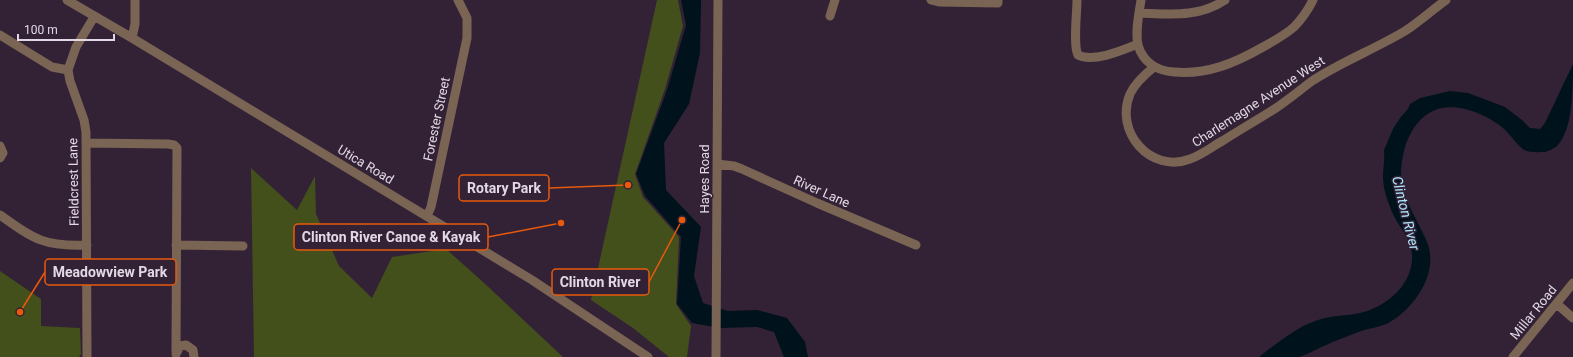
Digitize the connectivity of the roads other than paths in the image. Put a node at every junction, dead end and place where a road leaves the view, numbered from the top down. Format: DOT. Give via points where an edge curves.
graph roads {
  1 [pos="66,0"];
  2 [pos="135,0"];
  3 [pos="458,0"];
  4 [pos="718,0"];
  5 [pos="835,0"];
  6 [pos="931,0"];
  7 [pos="1077,0"];
  8 [pos="1141,0"];
  9 [pos="1226,0"];
  10 [pos="1313,0"];
  11 [pos="1446,0"];
  12 [pos="998,1"];
  13 [pos="1139,13"];
  14 [pos="830,16"];
  15 [pos="94,17"];
  16 [pos="0,35"];
  17 [pos="132,38"];
  18 [pos="1138,44"];
  19 [pos="1154,67"];
  20 [pos="68,70"];
  21 [pos="86,143"];
  22 [pos="0,146"];
  23 [pos="0,158"];
  24 [pos="716,164"];
  25 [pos="0,215"];
  26 [pos="427,216"];
  27 [pos="176,244"];
  28 [pos="87,245"];
  29 [pos="916,245"];
  30 [pos="243,246"];
  31 [pos="1573,283"];
  32 [pos="1557,304"];
  33 [pos="1573,318"];
  34 [pos="177,338"];
  35 [pos="186,345"];
  36 [pos="176,354"];
  37 [pos="87,357"];
  38 [pos="194,357"];
  39 [pos="648,357"];
  40 [pos="716,357"];
  41 [pos="1513,357"];
  1 -- 15 [label="street, Utica Road"];
  2 -- 17 [label="street" via="136,24"];
  3 -- 26 [label="street, Forester Street" via="467,18 467,38"];
  4 -- 24 [label="street, Hayes Road"];
  5 -- 14 [label="street"];
  6 -- 12 [label="street"];
  7 -- 18 [label="street" via="1078,55 1085,57 1116,53"];
  8 -- 13 [label="street"];
  9 -- 13 [label="street" via="1193,14"];
  10 -- 19 [label="street" via="1302,19 1288,31 1229,64 1195,72 1168,72"];
  11 -- 19 [label="street, Charlemagne Avenue West" via="1407,30 1333,68 1263,116 1185,161 1165,161 1146,153 1135,141 1127,124 1130,94 1136,84"];
  13 -- 18 [label="street"];
  15 -- 17 [label="street, Utica Road"];
  15 -- 20 [label="street" via="76,47"];
  16 -- 20 [label="street" via="52,67"];
  17 -- 26 [label="street, Utica Road"];
  18 -- 19 [label="street" via="1144,57"];
  20 -- 21 [label="street, Fieldcrest Lane" via="84,120"];
  21 -- 27 [label="street" via="168,144 177,148"];
  21 -- 28 [label="street, Fieldcrest Lane"];
  22 -- 23 [label="street" via="3,153"];
  24 -- 29 [label="street, River Lane" via="742,169"];
  24 -- 40 [label="street, Hayes Road"];
  25 -- 28 [label="street" via="45,242 58,245"];
  26 -- 39 [label="street, Utica Road" via="532,280"];
  27 -- 30 [label="street"];
  27 -- 34 [label="street"];
  28 -- 37 [label="street, Fieldcrest Lane"];
  31 -- 32 [label="street, Millar Road"];
  32 -- 33 [label="street"];
  32 -- 41 [label="street, Millar Road"];
  34 -- 35 [label="street"];
  34 -- 36 [label="street"];
  35 -- 36 [label="street" via="180,346"];
  35 -- 38 [label="street" via="193,350"];
}
